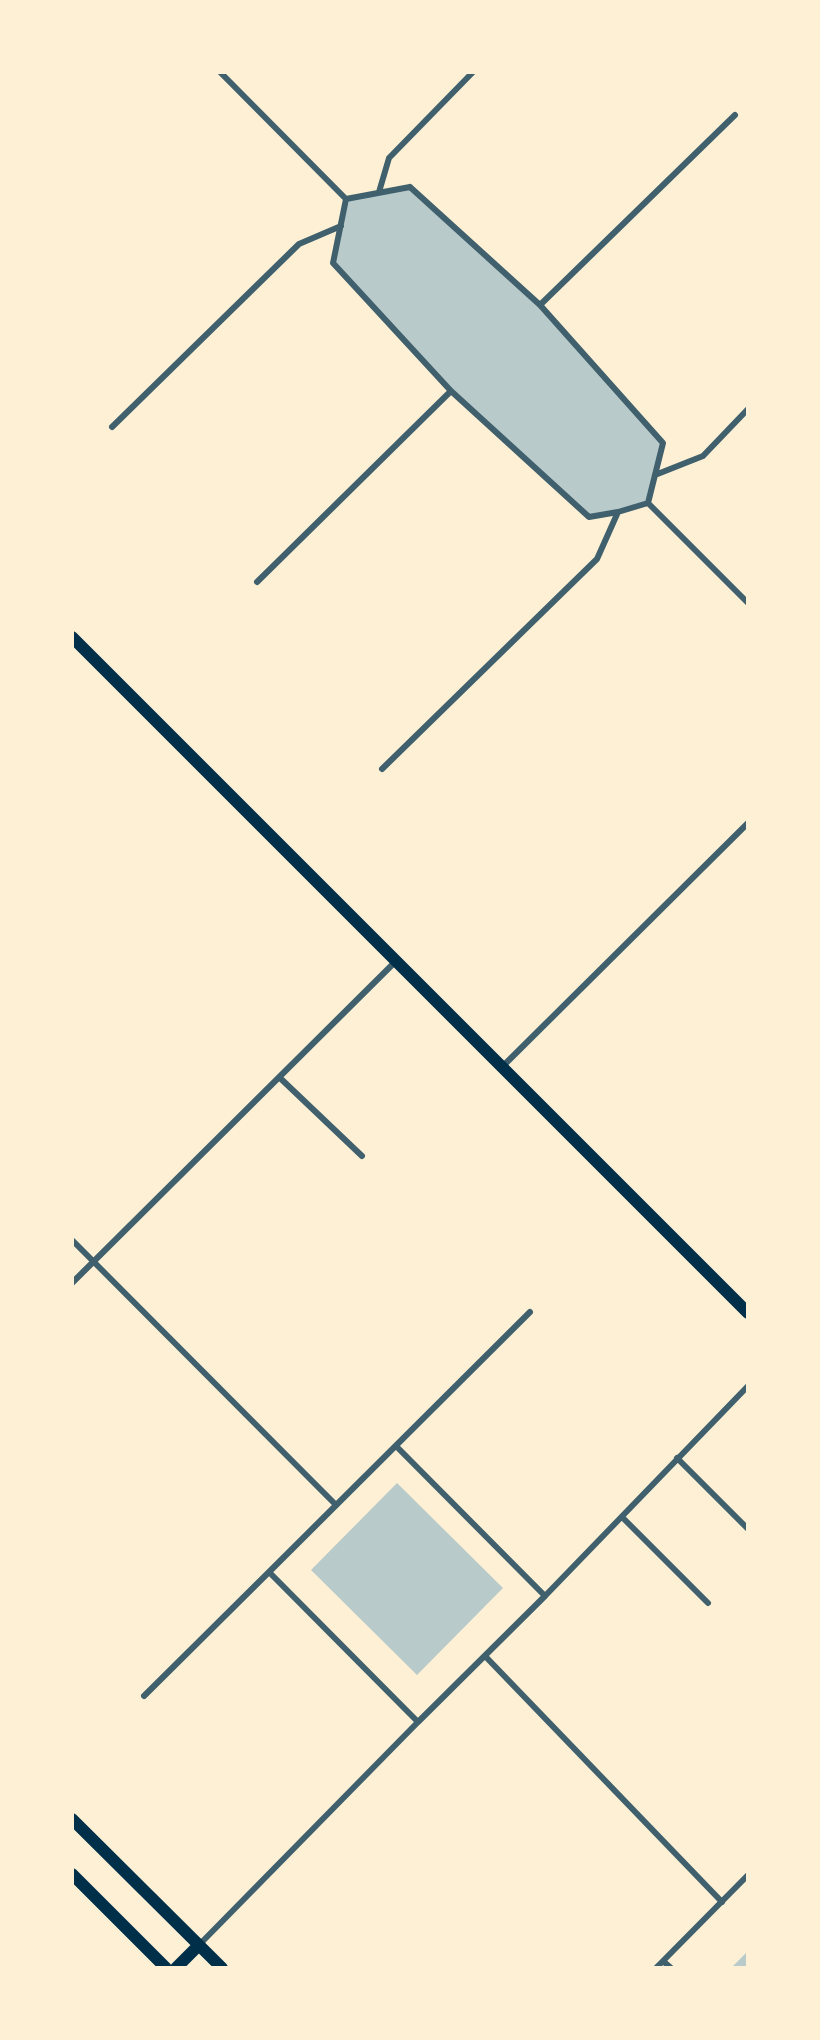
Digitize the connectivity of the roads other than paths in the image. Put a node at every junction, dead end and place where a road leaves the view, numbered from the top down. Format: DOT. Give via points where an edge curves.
graph roads {
  1 [pos="220,72"];
  2 [pos="473,72"];
  3 [pos="735,115"];
  4 [pos="379,192"];
  5 [pos="346,199"];
  6 [pos="341,226"];
  7 [pos="540,305"];
  8 [pos="451,391"];
  9 [pos="748,409"];
  10 [pos="112,427"];
  11 [pos="655,474"];
  12 [pos="648,503"];
  13 [pos="618,512"];
  14 [pos="257,582"];
  15 [pos="748,603"];
  16 [pos="72,637"];
  17 [pos="382,769"];
  18 [pos="748,823"];
  19 [pos="395,962"];
  20 [pos="502,1068"];
  21 [pos="279,1077"];
  22 [pos="362,1156"];
  23 [pos="72,1240"];
  24 [pos="93,1262"];
  25 [pos="72,1283"];
  26 [pos="530,1312"];
  27 [pos="748,1313"];
  28 [pos="748,1386"];
  29 [pos="396,1446"];
  30 [pos="677,1458"];
  31 [pos="336,1505"];
  32 [pos="622,1517"];
  33 [pos="748,1529"];
  34 [pos="269,1572"];
  35 [pos="545,1596"];
  36 [pos="708,1603"];
  37 [pos="485,1656"];
  38 [pos="144,1696"];
  39 [pos="418,1722"];
  40 [pos="72,1819"];
  41 [pos="72,1874"];
  42 [pos="748,1875"];
  43 [pos="722,1902"];
  44 [pos="199,1945"];
  45 [pos="663,1961"];
  46 [pos="166,1968"];
  47 [pos="176,1968"];
  48 [pos="222,1968"];
  49 [pos="656,1968"];
  50 [pos="671,1968"];
  1 -- 5 [label="street"];
  2 -- 4 [label="street" via="389,158"];
  3 -- 7 [label="street"];
  4 -- 5 [label="street"];
  4 -- 7 [label="street" via="410,187"];
  5 -- 6 [label="street"];
  6 -- 8 [label="street" via="333,263"];
  6 -- 10 [label="street" via="299,244"];
  7 -- 11 [label="street" via="663,442"];
  8 -- 13 [label="street" via="589,517"];
  8 -- 14 [label="street"];
  9 -- 11 [label="street" via="703,456"];
  11 -- 12 [label="street"];
  12 -- 13 [label="street"];
  12 -- 15 [label="street"];
  13 -- 17 [label="street" via="597,559"];
  16 -- 19 [label="main road"];
  18 -- 20 [label="street"];
  19 -- 20 [label="main road"];
  19 -- 21 [label="street"];
  20 -- 27 [label="main road"];
  21 -- 22 [label="street"];
  21 -- 24 [label="street"];
  23 -- 24 [label="street"];
  24 -- 25 [label="street"];
  24 -- 31 [label="street"];
  26 -- 29 [label="street"];
  28 -- 30 [label="street"];
  29 -- 31 [label="street"];
  29 -- 35 [label="street"];
  30 -- 32 [label="street"];
  30 -- 33 [label="street"];
  31 -- 34 [label="street"];
  32 -- 35 [label="street"];
  32 -- 36 [label="street"];
  34 -- 38 [label="street"];
  34 -- 39 [label="street"];
  35 -- 37 [label="street"];
  37 -- 39 [label="street"];
  37 -- 43 [label="street"];
  39 -- 44 [label="street"];
  40 -- 44 [label="main road"];
  41 -- 46 [label="main road"];
  42 -- 43 [label="street"];
  43 -- 45 [label="street"];
  44 -- 47 [label="main road"];
  44 -- 48 [label="main road"];
  45 -- 49 [label="street"];
  45 -- 50 [label="street"];
}
